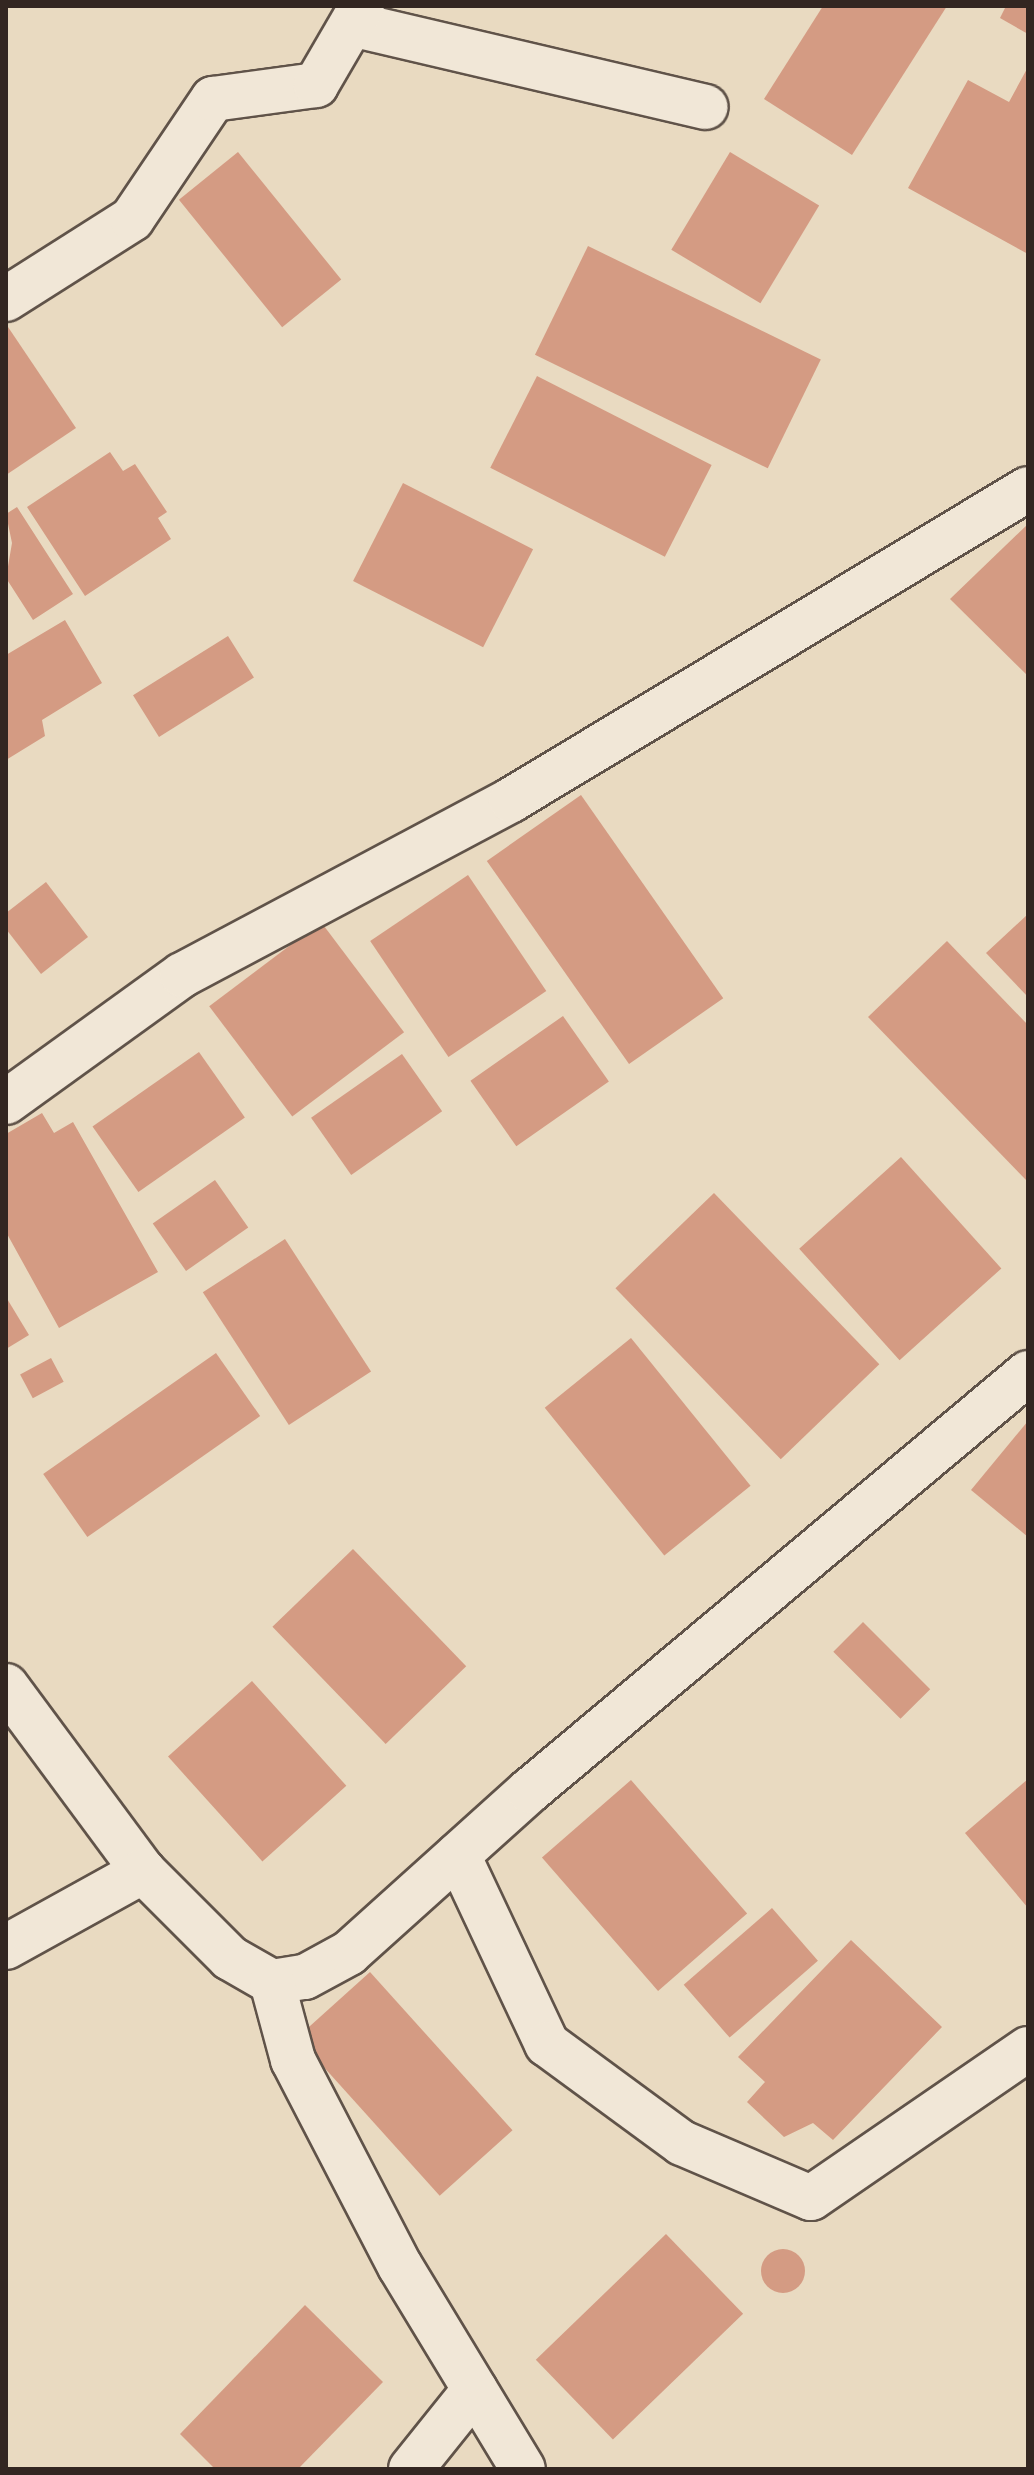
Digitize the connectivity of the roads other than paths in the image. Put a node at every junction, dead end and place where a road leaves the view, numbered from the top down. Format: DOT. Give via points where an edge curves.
graph roads {
  1 [pos="359,16"];
  2 [pos="706,107"];
  3 [pos="6,299"];
  4 [pos="1028,489"];
  5 [pos="6,1102"];
  6 [pos="1028,1373"];
  7 [pos="6,1686"];
  8 [pos="458,1855"];
  9 [pos="143,1871"];
  10 [pos="6,1947"];
  11 [pos="272,1982"];
  12 [pos="1028,2049"];
  13 [pos="475,2389"];
  14 [pos="411,2469"];
  15 [pos="523,2469"];
  1 -- 2 [label="street"];
  1 -- 3 [label="street" via="316,85 213,99 132,219"];
  4 -- 5 [label="street" via="511,800 182,975"];
  6 -- 8 [label="street"];
  7 -- 9 [label="street"];
  8 -- 11 [label="street" via="349,1953 305,1977"];
  8 -- 12 [label="street" via="547,2044 682,2143 811,2198"];
  9 -- 10 [label="street"];
  9 -- 11 [label="street" via="230,1958"];
  11 -- 13 [label="street" via="293,2060 400,2266"];
  13 -- 14 [label="street"];
  13 -- 15 [label="street"];
}
